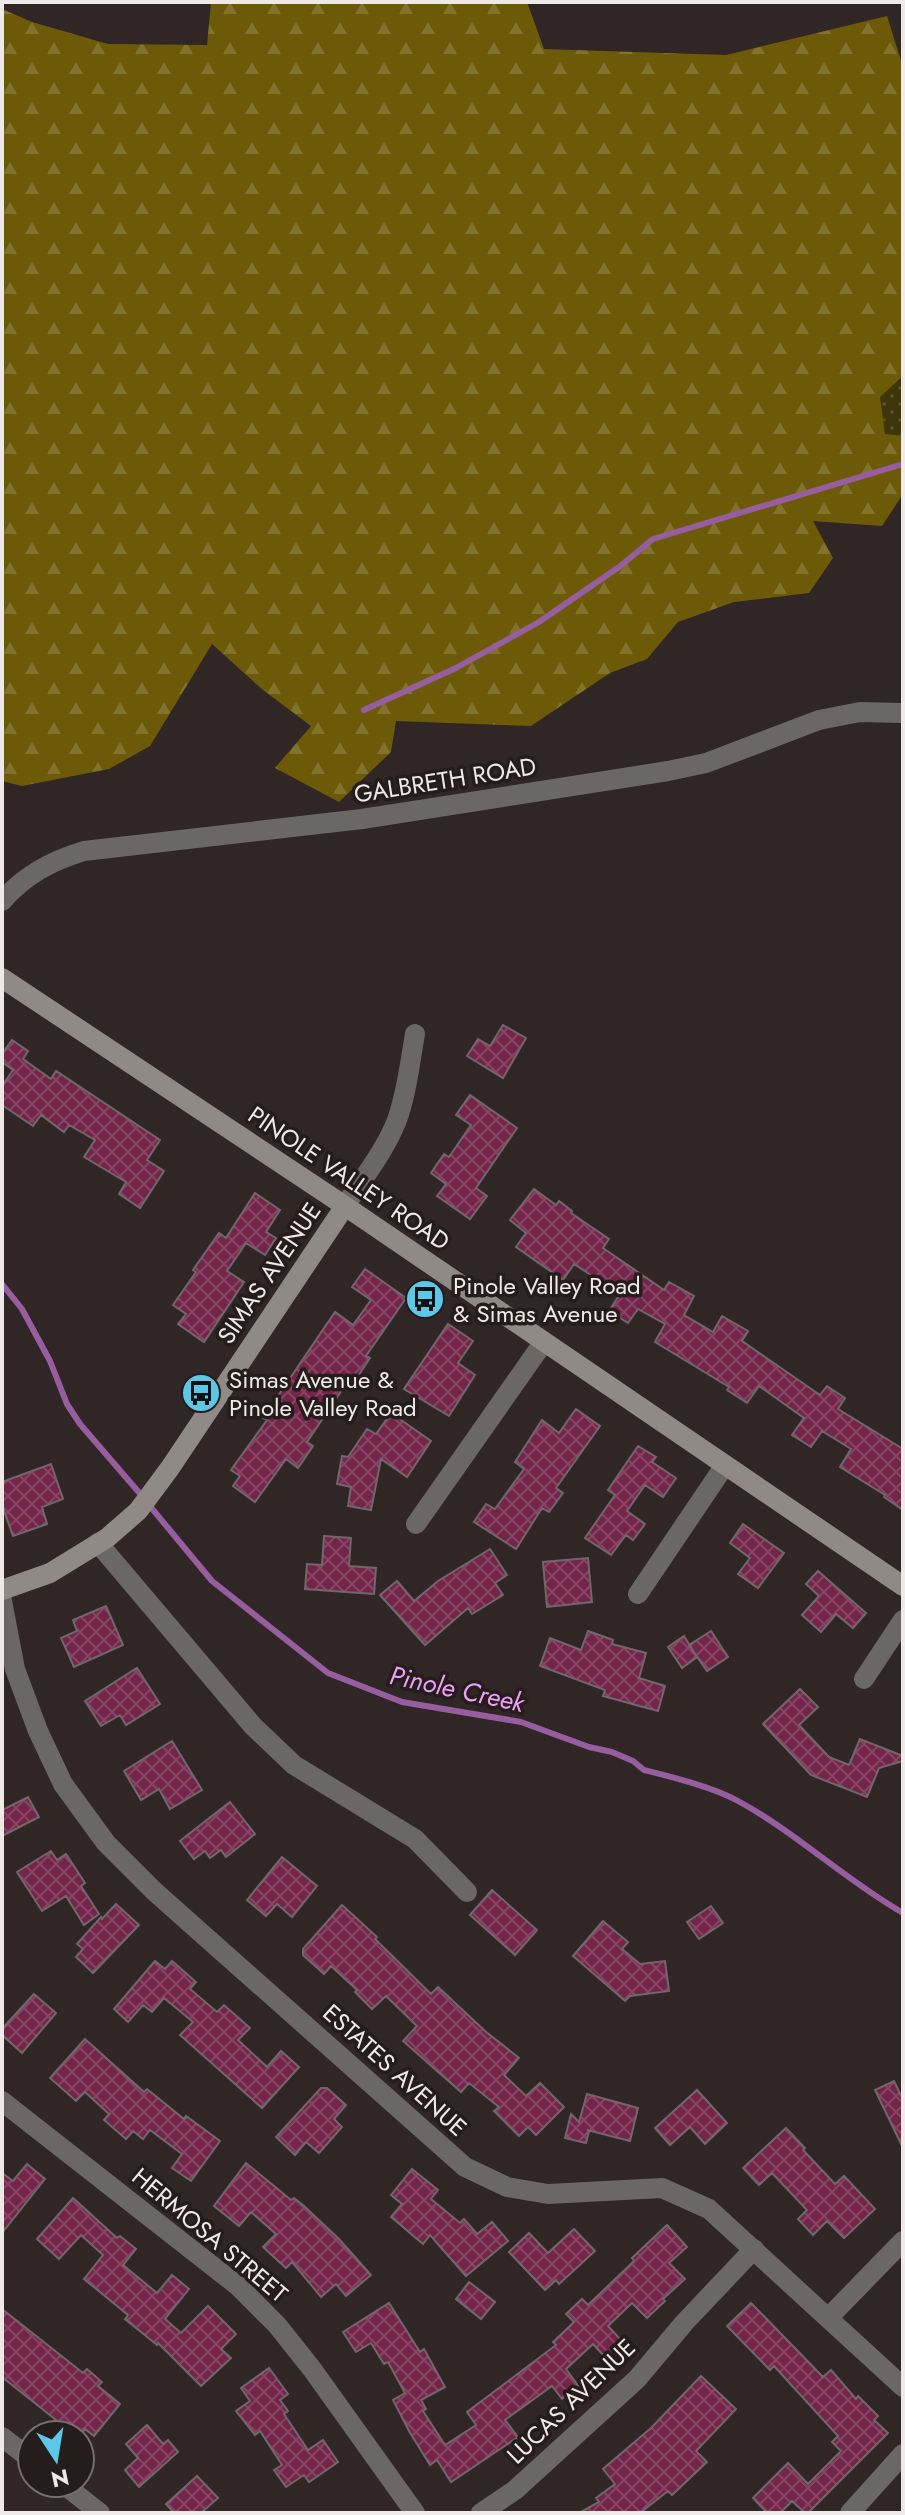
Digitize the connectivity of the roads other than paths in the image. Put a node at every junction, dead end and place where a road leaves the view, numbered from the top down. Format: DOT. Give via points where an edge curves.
graph roads {
  1 [pos="903,713"];
  2 [pos="2,901"];
  3 [pos="2,978"];
  4 [pos="415,1034"];
  5 [pos="345,1206"];
  6 [pos="543,1343"];
  7 [pos="725,1465"];
  8 [pos="416,1524"];
  9 [pos="103,1541"];
  10 [pos="903,1586"];
  11 [pos="2,1590"];
  12 [pos="638,1594"];
  13 [pos="2,1601"];
  14 [pos="903,1620"];
  15 [pos="864,1679"];
  16 [pos="467,1892"];
  17 [pos="2,2101"];
  18 [pos="903,2241"];
  19 [pos="754,2249"];
  20 [pos="829,2317"];
  21 [pos="903,2387"];
  22 [pos="903,2454"];
  23 [pos="82,2499"];
  24 [pos="100,2513"];
  25 [pos="415,2513"];
  26 [pos="481,2513"];
  27 [pos="850,2513"];
  1 -- 2 [label="street, GALBRETH ROAD" via="860,712 819,720 706,763 668,771 362,819 84,851 39,870"];
  3 -- 5 [label="main road, PINOLE VALLEY ROAD"];
  4 -- 5 [label="street, SIMAS AVENUE" via="396,1122"];
  5 -- 6 [label="main road, PINOLE VALLEY ROAD"];
  5 -- 9 [label="main road, SIMAS AVENUE" via="170,1468 138,1511"];
  6 -- 7 [label="main road, PINOLE VALLEY ROAD"];
  6 -- 8 [label="street"];
  7 -- 10 [label="main road, PINOLE VALLEY ROAD"];
  7 -- 12 [label="street"];
  9 -- 11 [label="main road, SIMAS AVENUE" via="50,1573"];
  9 -- 16 [label="street" via="253,1726 294,1765 415,1839"];
  13 -- 19 [label="street, ESTATES AVENUE" via="15,1669 38,1731 63,1784 106,1843 465,2167 507,2187 548,2194 662,2188 709,2209"];
  14 -- 15 [label="street"];
  17 -- 25 [label="street, HERMOSA STREET" via="238,2286 312,2369"];
  18 -- 20 [label="street"];
  19 -- 20 [label="street, ESTATES AVENUE"];
  19 -- 26 [label="street, LUCAS AVENUE" via="637,2379 515,2490"];
  20 -- 21 [label="street, ESTATES AVENUE"];
  22 -- 27 [label="street"];
  23 -- 24 [label="street"];
}
